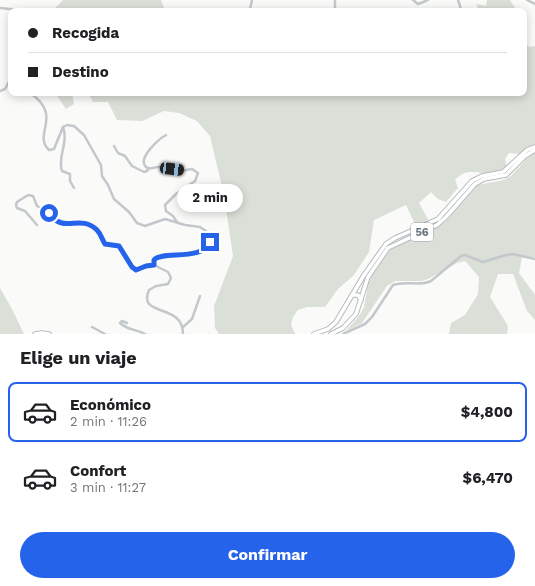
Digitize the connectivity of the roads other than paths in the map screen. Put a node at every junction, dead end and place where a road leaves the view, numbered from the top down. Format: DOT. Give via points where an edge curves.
graph roads {
  1 [pos="413,0"];
  2 [pos="428,0"];
  3 [pos="527,0"];
  4 [pos="535,4"];
  5 [pos="8,85"];
  6 [pos="0,91"];
  7 [pos="33,96"];
  8 [pos="63,127"];
  9 [pos="166,135"];
  10 [pos="114,146"];
  11 [pos="535,147"];
  12 [pos="535,150"];
  13 [pos="149,168"];
  14 [pos="74,188"];
  15 [pos="177,223"];
  16 [pos="37,225"];
  17 [pos="535,259"];
  18 [pos="154,265"];
  19 [pos="352,295"];
  20 [pos="200,296"];
  21 [pos="361,300"];
  22 [pos="339,319"];
  23 [pos="127,323"];
  24 [pos="346,325"];
  25 [pos="92,327"];
  26 [pos="183,327"];
  27 [pos="35,334"];
  28 [pos="49,334"];
  29 [pos="105,334"];
  30 [pos="145,334"];
  31 [pos="182,334"];
  32 [pos="314,334"];
  33 [pos="331,334"];
  34 [pos="343,334"];
  1 -- 2 [label="street" via="418,4"];
  3 -- 4 [label="street"];
  5 -- 6 [label="street" via="6,89"];
  7 -- 8 [label="street" via="46,111 44,137 49,150 54,149"];
  8 -- 14 [label="street" via="66,136 60,165 62,171 70,174"];
  8 -- 15 [label="street" via="71,125 84,134 101,165 101,173 114,199 129,212 134,222 145,226 164,219"];
  9 -- 13 [label="street" via="145,156 144,163"];
  10 -- 13 [label="street" via="118,153 126,156 132,166 144,172"];
  11 -- 19 [label="main road, 56" via="524,153 507,170 472,181 438,219 386,244"];
  12 -- 21 [label="main road, 56" via="506,175 484,179 475,184 440,223 388,248 368,277"];
  13 -- 15 [label="street" via="192,169 198,173 196,181 165,205 166,211"];
  15 -- 18 [label="street" via="206,231 210,239 208,245 203,250 190,254 159,257 154,260"];
  16 -- 18 [label="street" via="16,205 28,195 33,196 37,206 46,210 56,222 90,225 98,231 105,244 119,246 134,269"];
  17 -- 34 [label="street" via="513,254 483,262 465,255 461,256 431,281 393,285 365,324"];
  18 -- 26 [label="street" via="168,272 171,278 168,284 150,290 147,297 149,302 158,310 176,316"];
  19 -- 21 [label="main road" via="358,295"];
  19 -- 22 [label="main road, 56"];
  20 -- 26 [label="street" via="192,319"];
  21 -- 24 [label="main road, 56" via="356,314"];
  22 -- 24 [label="main road"];
  22 -- 32 [label="main road, 56" via="330,328"];
  23 -- 30 [label="street" via="120,322 127,329"];
  24 -- 33 [label="main road, 56"];
  25 -- 29 [label="street"];
  26 -- 31 [label="street"];
  27 -- 28 [label="main road"];
}
